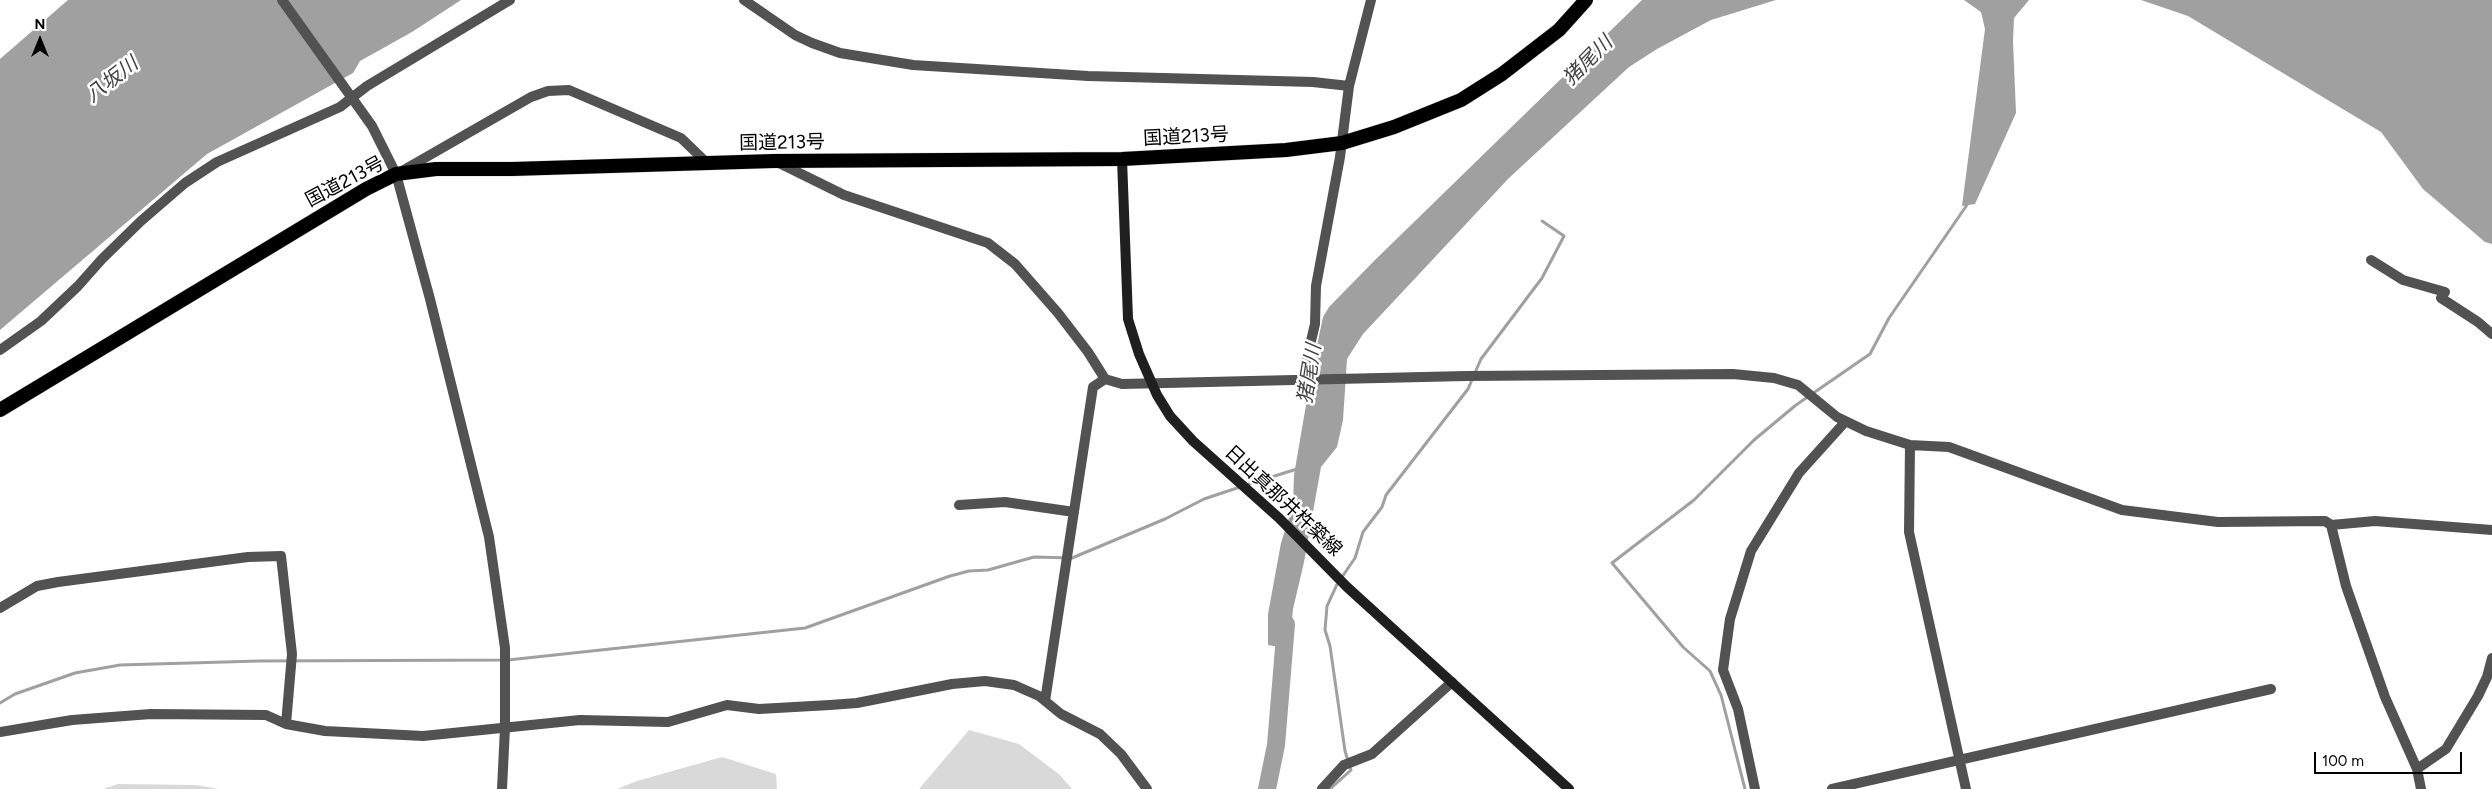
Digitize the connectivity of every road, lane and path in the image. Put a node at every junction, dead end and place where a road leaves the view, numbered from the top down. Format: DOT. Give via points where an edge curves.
graph roads {
  1 [pos="282,0"];
  2 [pos="510,0"];
  3 [pos="744,0"];
  4 [pos="1371,0"];
  5 [pos="1586,0"];
  6 [pos="1349,86"];
  7 [pos="351,98"];
  8 [pos="1342,143"];
  9 [pos="1122,159"];
  10 [pos="774,161"];
  11 [pos="707,164"];
  12 [pos="396,174"];
  13 [pos="2371,260"];
  14 [pos="2492,334"];
  15 [pos="0,350"];
  16 [pos="1105,379"];
  17 [pos="1302,379"];
  18 [pos="1151,382"];
  19 [pos="0,410"];
  20 [pos="1845,422"];
  21 [pos="1910,445"];
  22 [pos="959,505"];
  23 [pos="1074,512"];
  24 [pos="2331,525"];
  25 [pos="2492,530"];
  26 [pos="0,608"];
  27 [pos="2492,658"];
  28 [pos="1452,682"];
  29 [pos="2271,688"];
  30 [pos="1044,701"];
  31 [pos="286,724"];
  32 [pos="505,728"];
  33 [pos="0,732"];
  34 [pos="1960,761"];
  35 [pos="2416,769"];
  36 [pos="502,789"];
  37 [pos="1147,789"];
  38 [pos="1322,789"];
  39 [pos="1569,789"];
  40 [pos="1755,789"];
  41 [pos="1832,789"];
  42 [pos="1966,789"];
  43 [pos="2421,789"];
  1 -- 7 [label="street"];
  2 -- 7 [label="street"];
  3 -- 6 [label="street" via="812,43 840,53 913,66"];
  4 -- 6 [label="street"];
  5 -- 8 [label="highway, 国道213号" via="1559,30 1502,74 1461,100 1394,127"];
  6 -- 8 [label="street"];
  7 -- 12 [label="street" via="372,126"];
  7 -- 15 [label="street" via="340,108 217,162 185,183 141,221 47,315"];
  8 -- 9 [label="highway, 国道213号" via="1286,150"];
  8 -- 17 [label="street" via="1316,286 1315,324"];
  9 -- 10 [label="highway, 国道213号"];
  9 -- 18 [label="main road, 日出真那井杵築線" via="1128,319"];
  10 -- 11 [label="highway, 国道213号"];
  10 -- 16 [label="street" via="844,195 988,243 1014,264 1058,313"];
  11 -- 12 [label="highway, 国道213号" via="436,169"];
  11 -- 12 [label="street" via="681,138 569,90 548,91 531,97"];
  12 -- 19 [label="highway, 国道213号"];
  12 -- 32 [label="street" via="489,537 505,648"];
  13 -- 14 [label="street" via="2403,280 2445,292 2441,298"];
  16 -- 18 [label="street" via="1122,384"];
  16 -- 23 [label="street" via="1093,387"];
  17 -- 18 [label="street"];
  17 -- 20 [label="street" via="1733,374 1786,381 1808,391"];
  18 -- 28 [label="main road, 日出真那井杵築線" via="1170,416 1347,587"];
  20 -- 21 [label="street"];
  20 -- 40 [label="street" via="1799,473 1765,527 1748,559 1730,619 1723,670 1738,709"];
  21 -- 24 [label="street" via="1949,447 2122,510 2218,522 2325,520"];
  21 -- 34 [label="street" via="1909,532"];
  22 -- 23 [label="street" via="1005,502"];
  23 -- 30 [label="street"];
  24 -- 25 [label="street" via="2375,521"];
  24 -- 35 [label="street" via="2346,586 2385,697"];
  26 -- 31 [label="street" via="37,586 58,582 281,556 292,660"];
  27 -- 35 [label="street" via="2478,696 2446,749"];
  28 -- 38 [label="street" via="1372,754 1344,765"];
  28 -- 39 [label="main road, 日出真那井杵築線"];
  29 -- 34 [label="street"];
  30 -- 32 [label="street" via="1014,685 986,681 952,684 857,703 759,709 727,705 668,722 580,720"];
  30 -- 37 [label="street" via="1110,742"];
  31 -- 32 [label="street" via="325,731 414,736"];
  31 -- 33 [label="street" via="266,715 151,714 72,720"];
  32 -- 36 [label="street"];
  34 -- 41 [label="street"];
  34 -- 42 [label="street"];
  35 -- 43 [label="street"];
}
